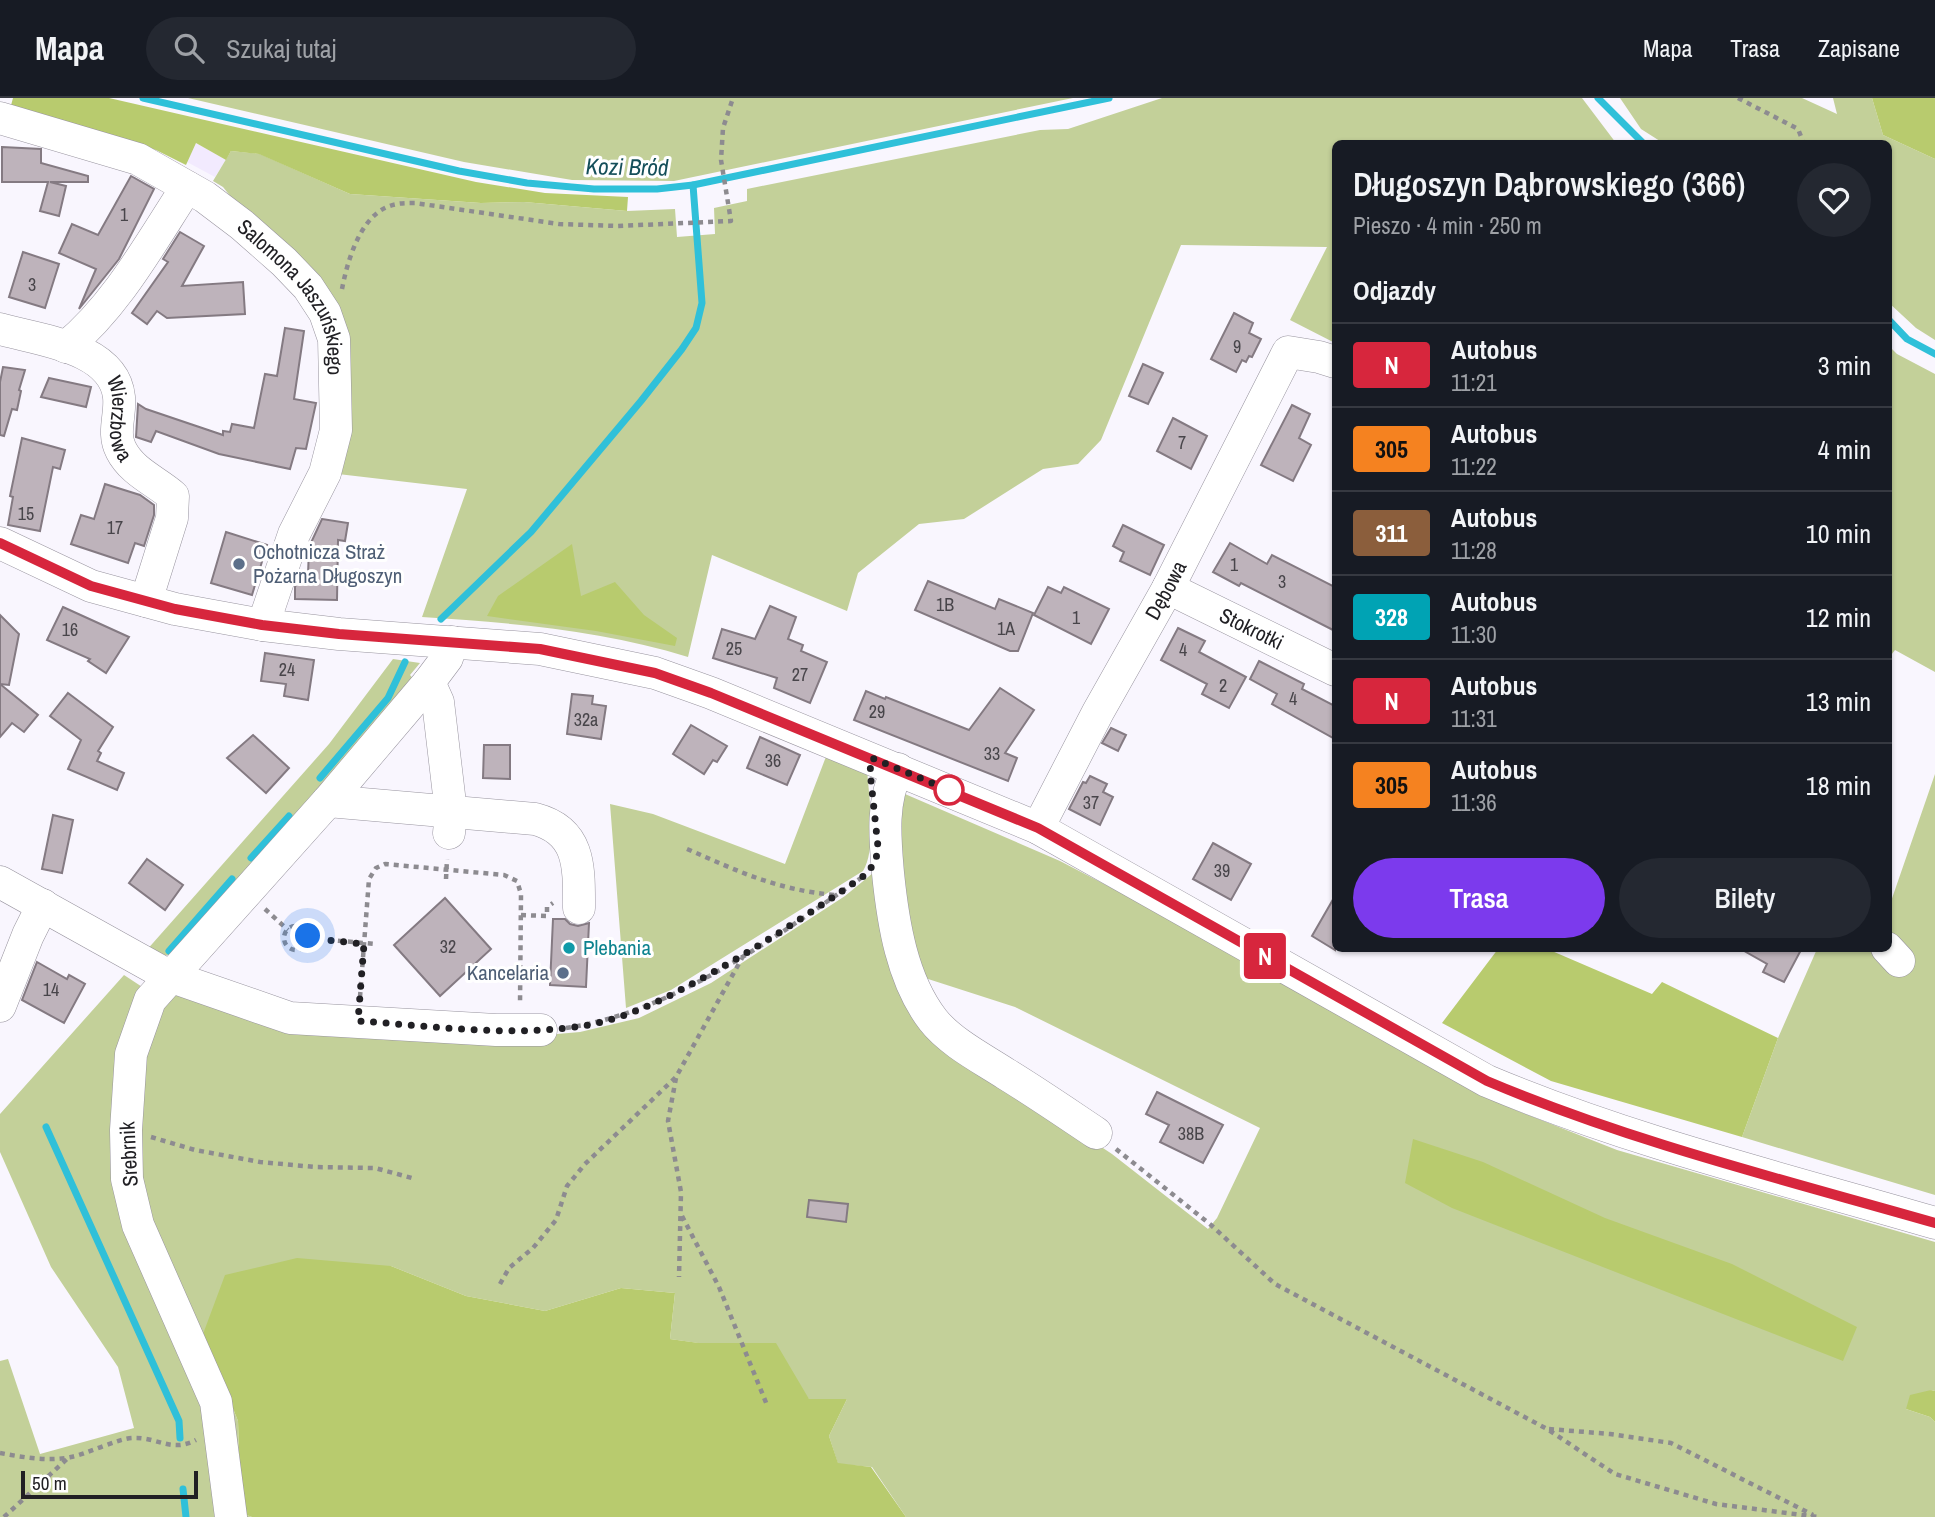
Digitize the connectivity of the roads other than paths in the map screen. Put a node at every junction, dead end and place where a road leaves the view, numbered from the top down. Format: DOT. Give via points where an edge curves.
graph roads {
  1 [pos="0,118"];
  2 [pos="187,187"];
  3 [pos="0,329"];
  4 [pos="66,347"];
  5 [pos="1332,361"];
  6 [pos="0,542"];
  7 [pos="1168,588"];
  8 [pos="146,601"];
  9 [pos="262,625"];
  10 [pos="452,642"];
  11 [pos="1332,669"];
  12 [pos="429,682"];
  13 [pos="898,769"];
  14 [pos="328,801"];
  15 [pos="1038,828"];
  16 [pos="449,835"];
  17 [pos="0,882"];
  18 [pos="43,905"];
  19 [pos="579,908"];
  20 [pos="169,976"];
  21 [pos="0,1006"];
  22 [pos="531,1030"];
  23 [pos="1096,1133"];
  24 [pos="1935,1223"];
  25 [pos="231,1517"];
  1 -- 2 [label="street, Salomona Jaszuńskiego" via="138,159"];
  2 -- 4 [label="street" via="125,281"];
  2 -- 9 [label="street, Salomona Jaszuńskiego" via="242,225 292,270 325,313 334,338 336,430 325,473 294,534"];
  3 -- 4 [label="street, Wierzbowa"];
  4 -- 8 [label="street, Wierzbowa" via="92,357 112,376 119,398 116,435 120,449 141,474 173,496 172,518"];
  5 -- 7 [label="street, Dębowa" via="1288,352"];
  6 -- 8 [label="street" via="91,586"];
  7 -- 11 [label="street, Stokrotki"];
  7 -- 15 [label="street, Dębowa"];
  8 -- 9 [label="street"];
  9 -- 10 [label="street"];
  10 -- 12 [label="street, Srebrnik" via="447,658"];
  10 -- 13 [label="street" via="540,649 655,673"];
  12 -- 14 [label="street, Srebrnik"];
  12 -- 16 [label="street" via="438,702"];
  13 -- 15 [label="street"];
  13 -- 23 [label="street" via="886,800 888,864 910,980 934,1021 967,1049"];
  14 -- 16 [label="street"];
  14 -- 20 [label="street, Srebrnik"];
  15 -- 24 [label="street" via="1487,1081 1634,1135"];
  16 -- 19 [label="street" via="535,819 560,829 576,857"];
  17 -- 18 [label="street"];
  18 -- 20 [label="street"];
  18 -- 21 [label="street"];
  20 -- 22 [label="street" via="290,1018"];
  20 -- 25 [label="street, Srebrnik" via="150,1000 131,1054 127,1179 138,1225 216,1402"];
}
